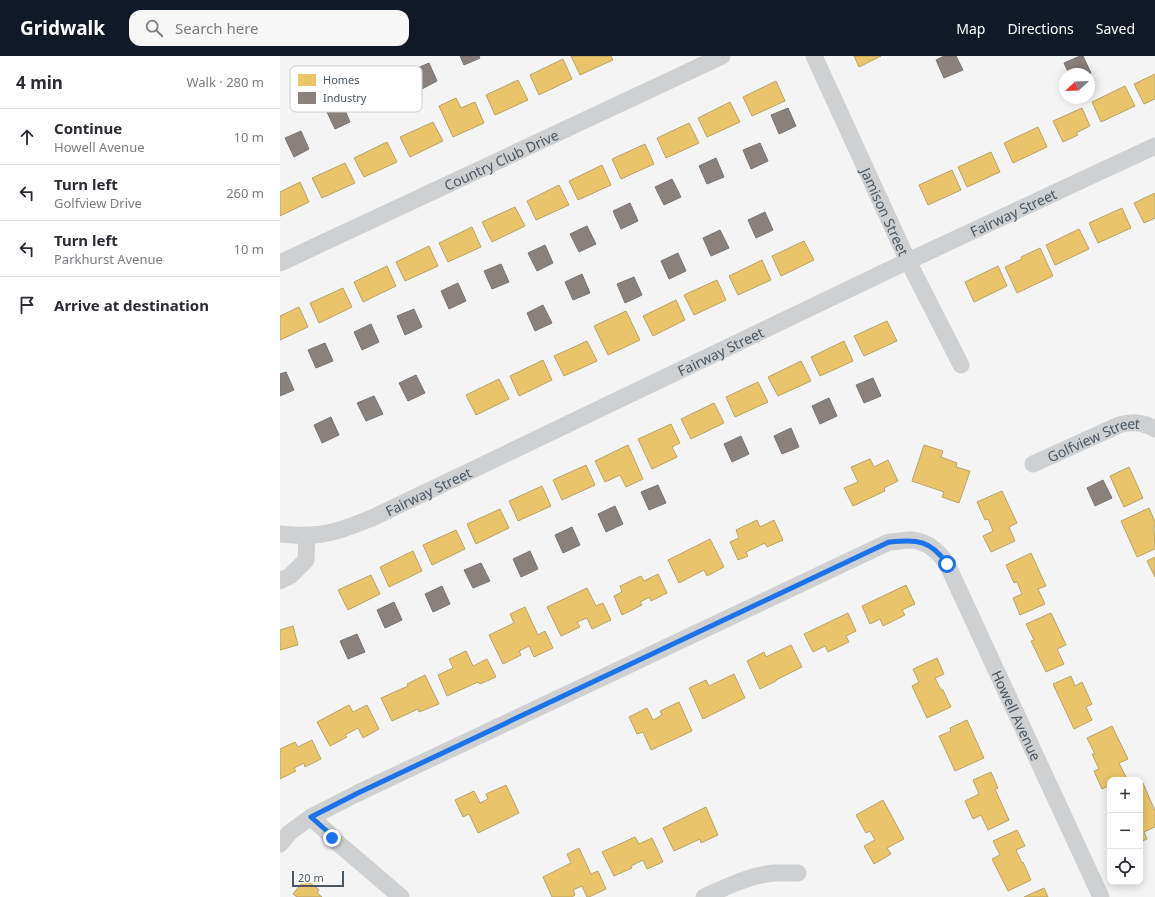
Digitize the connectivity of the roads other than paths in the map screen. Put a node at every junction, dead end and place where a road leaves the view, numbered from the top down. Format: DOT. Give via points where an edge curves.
graph roads {
  1 [pos="722,56"];
  2 [pos="814,56"];
  3 [pos="1155,146"];
  4 [pos="908,261"];
  5 [pos="280,264"];
  6 [pos="960,365"];
  7 [pos="1155,429"];
  8 [pos="1033,464"];
  9 [pos="280,534"];
  10 [pos="307,535"];
  11 [pos="280,581"];
  12 [pos="311,817"];
  13 [pos="283,837"];
  14 [pos="798,873"];
  15 [pos="401,897"];
  16 [pos="704,897"];
  17 [pos="1101,897"];
  1 -- 5 [label="street, Country Club Drive"];
  2 -- 4 [label="street, Jamison Street"];
  3 -- 4 [label="street, Fairway Street"];
  4 -- 6 [label="street, Jamison Street"];
  4 -- 10 [label="street, Fairway Street" via="372,518 341,530"];
  7 -- 8 [label="street, Golfview Street" via="1136,422 1119,425"];
  9 -- 10 [label="street, Fairway Street"];
  10 -- 11 [label="street" via="306,560 290,576"];
  12 -- 13 [label="street"];
  12 -- 15 [label="street"];
  12 -- 17 [label="street, Howell Avenue" via="889,542 912,540 929,545 947,564"];
  14 -- 16 [label="street" via="752,877"];
}
